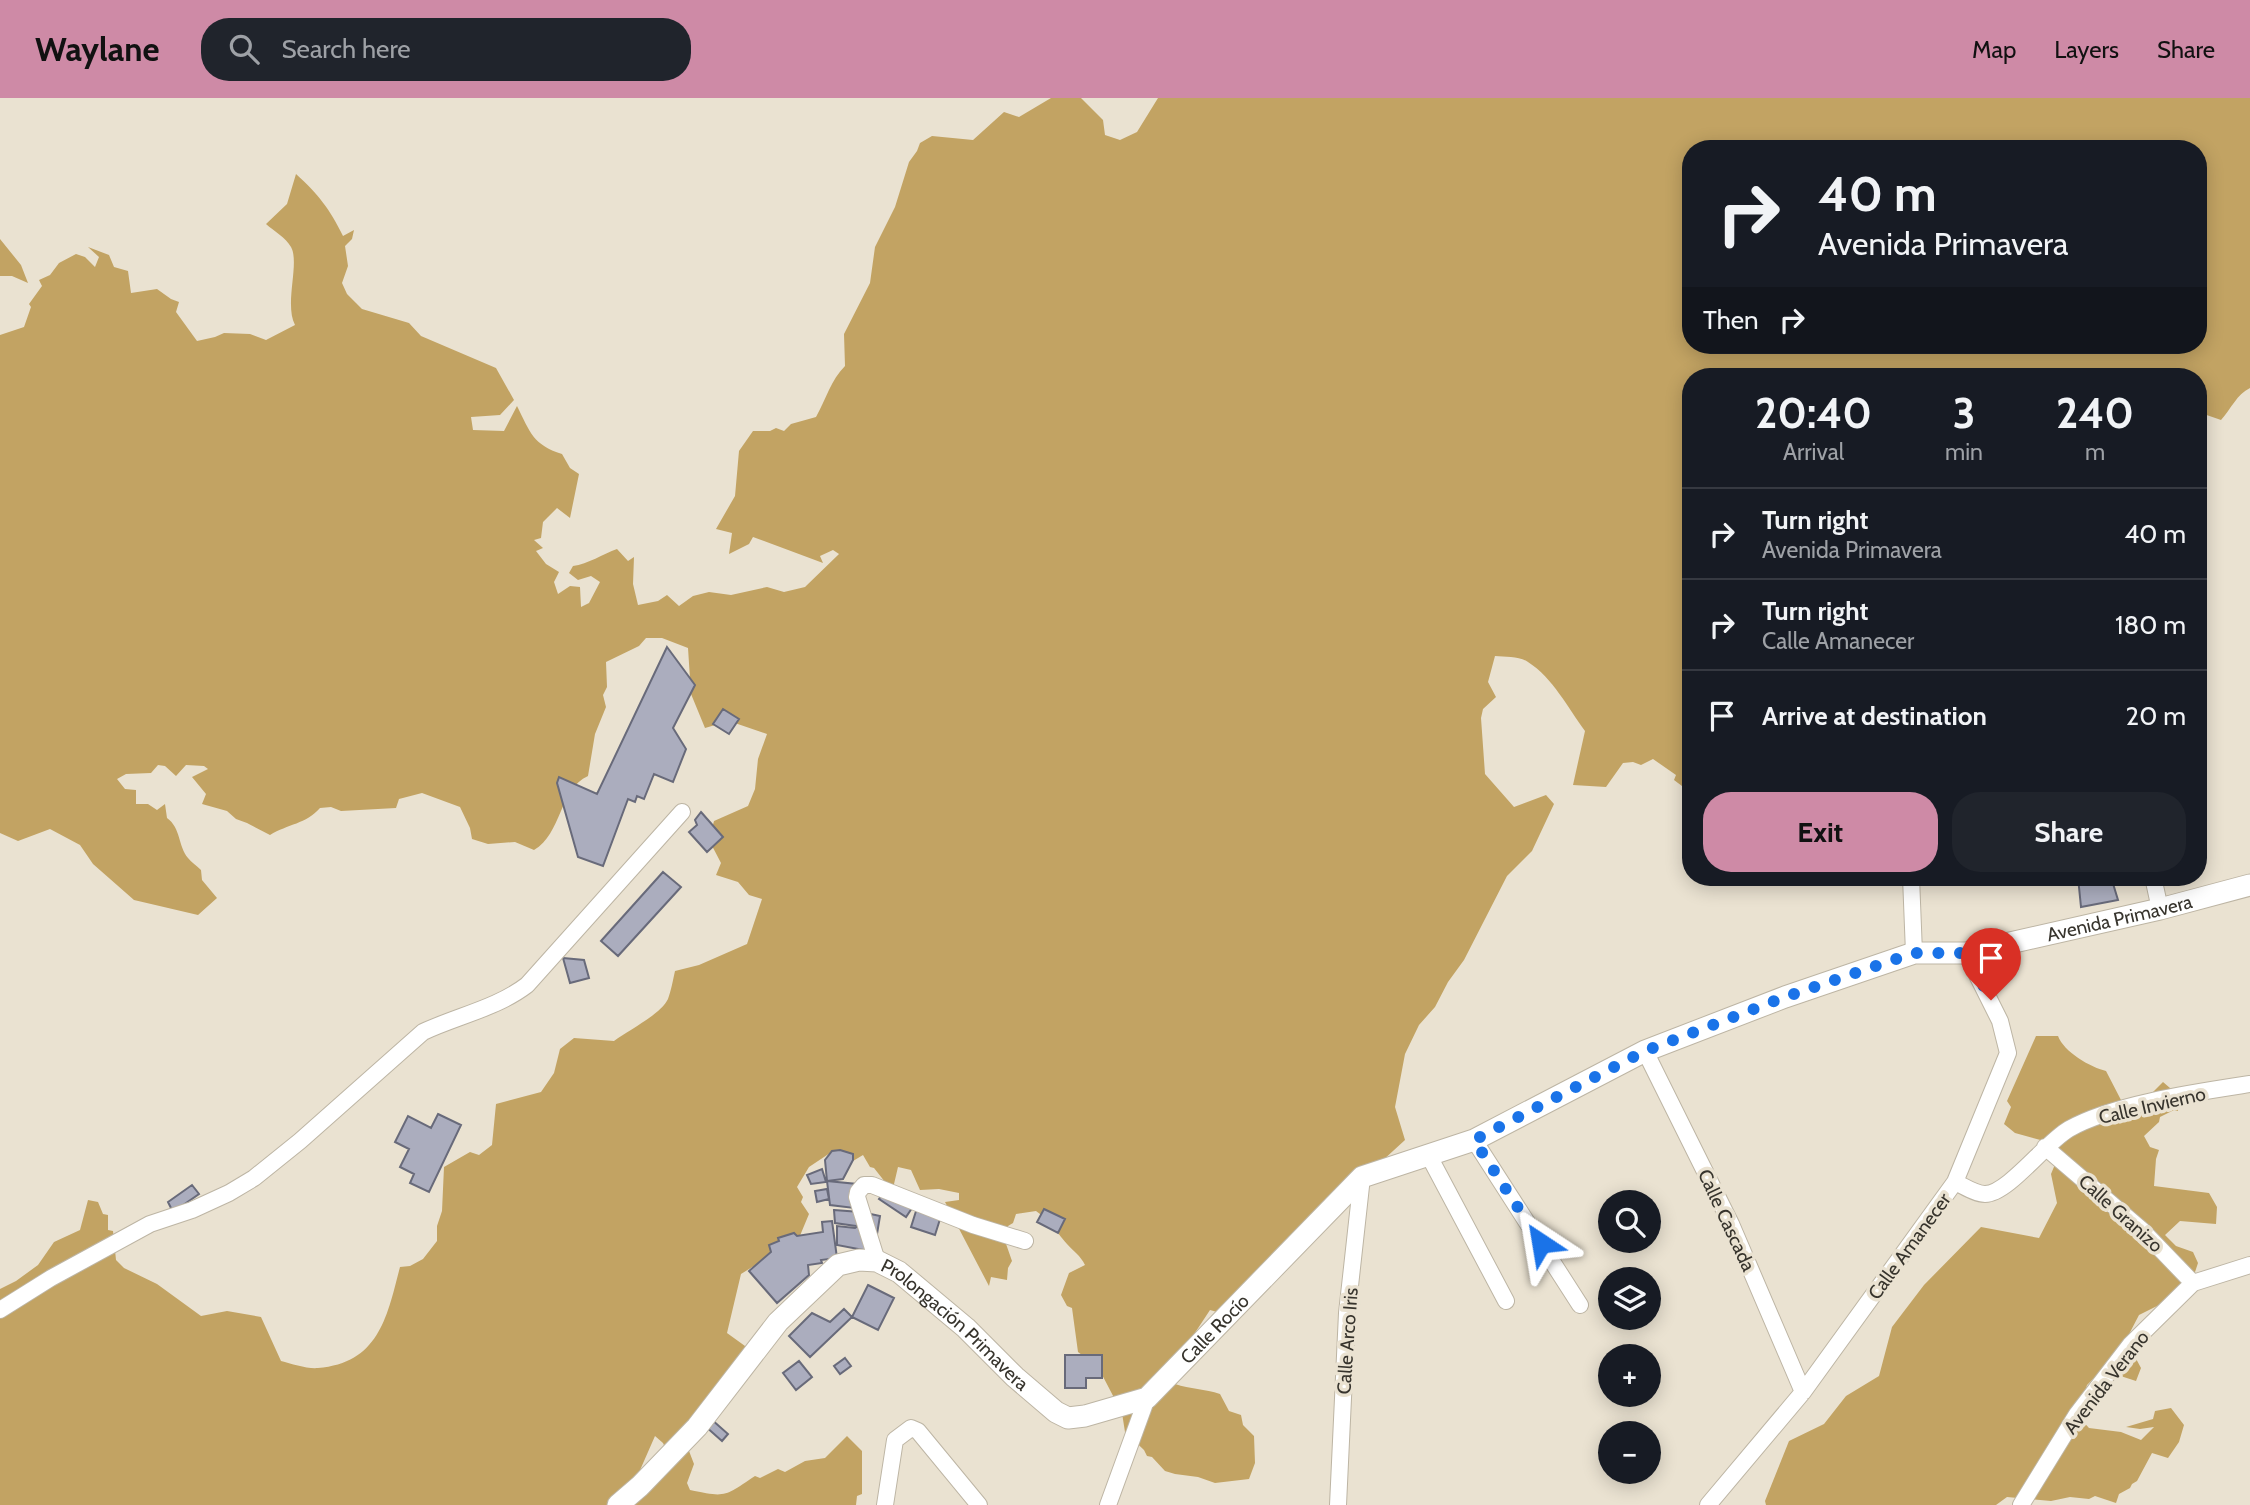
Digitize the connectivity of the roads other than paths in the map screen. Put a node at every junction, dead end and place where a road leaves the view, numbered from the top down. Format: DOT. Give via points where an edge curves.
graph roads {
  1 [pos="682,812"];
  2 [pos="2250,885"];
  3 [pos="1910,886"];
  4 [pos="2155,886"];
  5 [pos="2160,909"];
  6 [pos="1914,953"];
  7 [pos="1966,953"];
  8 [pos="1645,1051"];
  9 [pos="2250,1084"];
  10 [pos="1474,1140"];
  11 [pos="2045,1147"];
  12 [pos="1429,1156"];
  13 [pos="1362,1177"];
  14 [pos="1955,1182"];
  15 [pos="1025,1241"];
  16 [pos="877,1261"];
  17 [pos="2250,1265"];
  18 [pos="2193,1283"];
  19 [pos="1506,1301"];
  20 [pos="1580,1305"];
  21 [pos="0,1310"];
  22 [pos="1803,1392"];
  23 [pos="1147,1398"];
  24 [pos="618,1505"];
  25 [pos="885,1505"];
  26 [pos="979,1505"];
  27 [pos="1108,1505"];
  28 [pos="1338,1505"];
  29 [pos="1708,1505"];
  30 [pos="2021,1505"];
  1 -- 21 [label="street" via="518,992 423,1032 254,1178 192,1210 150,1224"];
  2 -- 5 [label="street, Avenida Primavera"];
  3 -- 6 [label="street"];
  4 -- 5 [label="street"];
  5 -- 7 [label="street, Avenida Primavera"];
  6 -- 7 [label="street, Avenida Primavera"];
  6 -- 8 [label="street, Avenida Primavera"];
  7 -- 14 [label="street, Calle Amanecer" via="2000,1021 2008,1053"];
  8 -- 10 [label="street, Avenida Primavera"];
  8 -- 22 [label="street, Calle Cascada" via="1731,1224"];
  9 -- 11 [label="street, Calle Invierno" via="2100,1115 2067,1130"];
  10 -- 12 [label="street, Avenida Primavera"];
  10 -- 20 [label="street"];
  11 -- 14 [label="street, Calle Invierno" via="1994,1192 1985,1194"];
  11 -- 18 [label="street, Calle Granizo" via="2142,1230"];
  12 -- 13 [label="street, Avenida Primavera"];
  12 -- 19 [label="street"];
  13 -- 23 [label="street, Calle Rocío"];
  13 -- 28 [label="street, Calle Arco Iris" via="1347,1313"];
  14 -- 22 [label="street, Calle Amanecer"];
  15 -- 16 [label="street" via="864,1185 857,1197"];
  16 -- 23 [label="street, Prolongación Primavera" via="924,1292 1056,1412 1075,1418"];
  16 -- 24 [label="street, Prolongación Primavera" via="838,1265 778,1322 697,1427"];
  17 -- 18 [label="street, Avenida Verano"];
  18 -- 30 [label="street, Avenida Verano" via="2130,1345 2077,1414"];
  22 -- 29 [label="street, Calle Amanecer"];
  23 -- 27 [label="street, Calle Rocío"];
  25 -- 26 [label="street" via="895,1440 908,1429 918,1431"];
}
